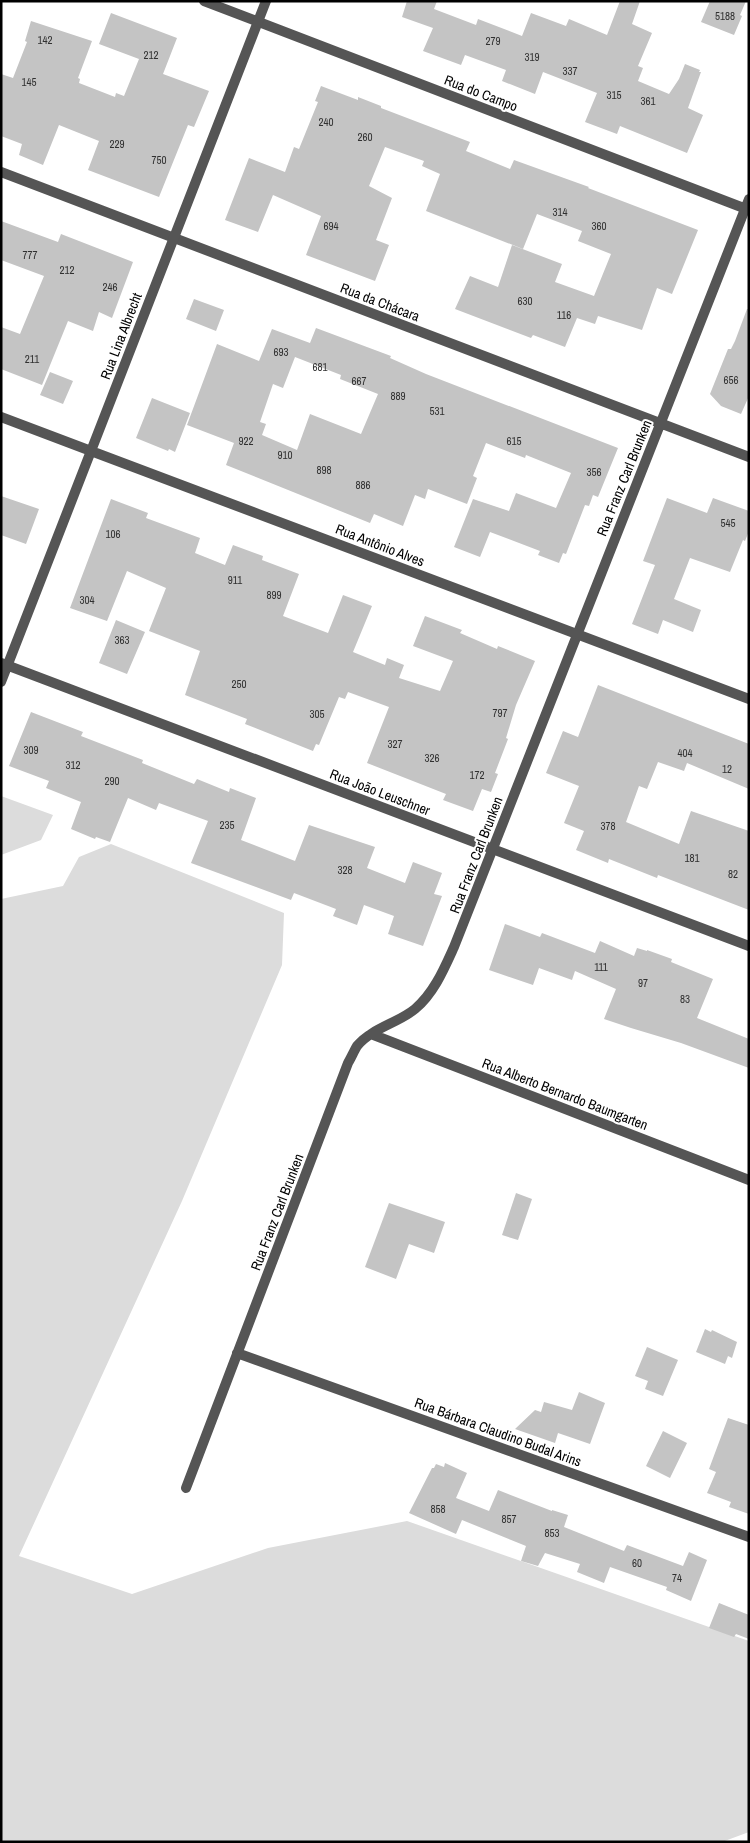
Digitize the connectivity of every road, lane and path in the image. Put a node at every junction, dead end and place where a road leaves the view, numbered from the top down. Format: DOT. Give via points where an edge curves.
graph roads {
  1 [pos="204,1"];
  2 [pos="266,1"];
  3 [pos="258,22"];
  4 [pos="1,172"];
  5 [pos="748,206"];
  6 [pos="174,238"];
  7 [pos="1,417"];
  8 [pos="660,423"];
  9 [pos="91,451"];
  10 [pos="749,457"];
  11 [pos="577,635"];
  12 [pos="4,664"];
  13 [pos="1,682"];
  14 [pos="749,699"];
  15 [pos="493,849"];
  16 [pos="749,946"];
  17 [pos="371,1034"];
  18 [pos="749,1180"];
  19 [pos="237,1353"];
  20 [pos="186,1488"];
  21 [pos="749,1537"];
  1 -- 3 [label="street, Rua do Campo"];
  2 -- 3 [label="street, Rua Lina Albrecht"];
  3 -- 5 [label="street, Rua do Campo"];
  3 -- 6 [label="street, Rua Lina Albrecht"];
  4 -- 6 [label="street, Rua da Chácara"];
  5 -- 8 [label="street, Rua Franz Carl Brunken"];
  6 -- 8 [label="street, Rua da Chácara"];
  6 -- 9 [label="street, Rua Lina Albrecht"];
  7 -- 9 [label="street, Rua Antônio Alves"];
  8 -- 10 [label="street, Rua da Chácara"];
  8 -- 11 [label="street, Rua Franz Carl Brunken"];
  9 -- 11 [label="street, Rua Antônio Alves"];
  9 -- 12 [label="street, Rua Lina Albrecht"];
  11 -- 14 [label="street, Rua Antônio Alves"];
  11 -- 15 [label="street, Rua Franz Carl Brunken"];
  12 -- 13 [label="street, Rua Lina Albrecht"];
  12 -- 15 [label="street, Rua João Leuschner"];
  15 -- 16 [label="street, Rua João Leuschner"];
  15 -- 17 [label="street, Rua Franz Carl Brunken" via="454,947 432,991 409,1014"];
  17 -- 18 [label="street, Rua Alberto Bernardo Baumgarten"];
  17 -- 19 [label="street, Rua Franz Carl Brunken" via="357,1046 348,1063"];
  19 -- 20 [label="street, Rua Franz Carl Brunken"];
  19 -- 21 [label="street, Rua Bárbara Claudino Budal Arins"];
}
